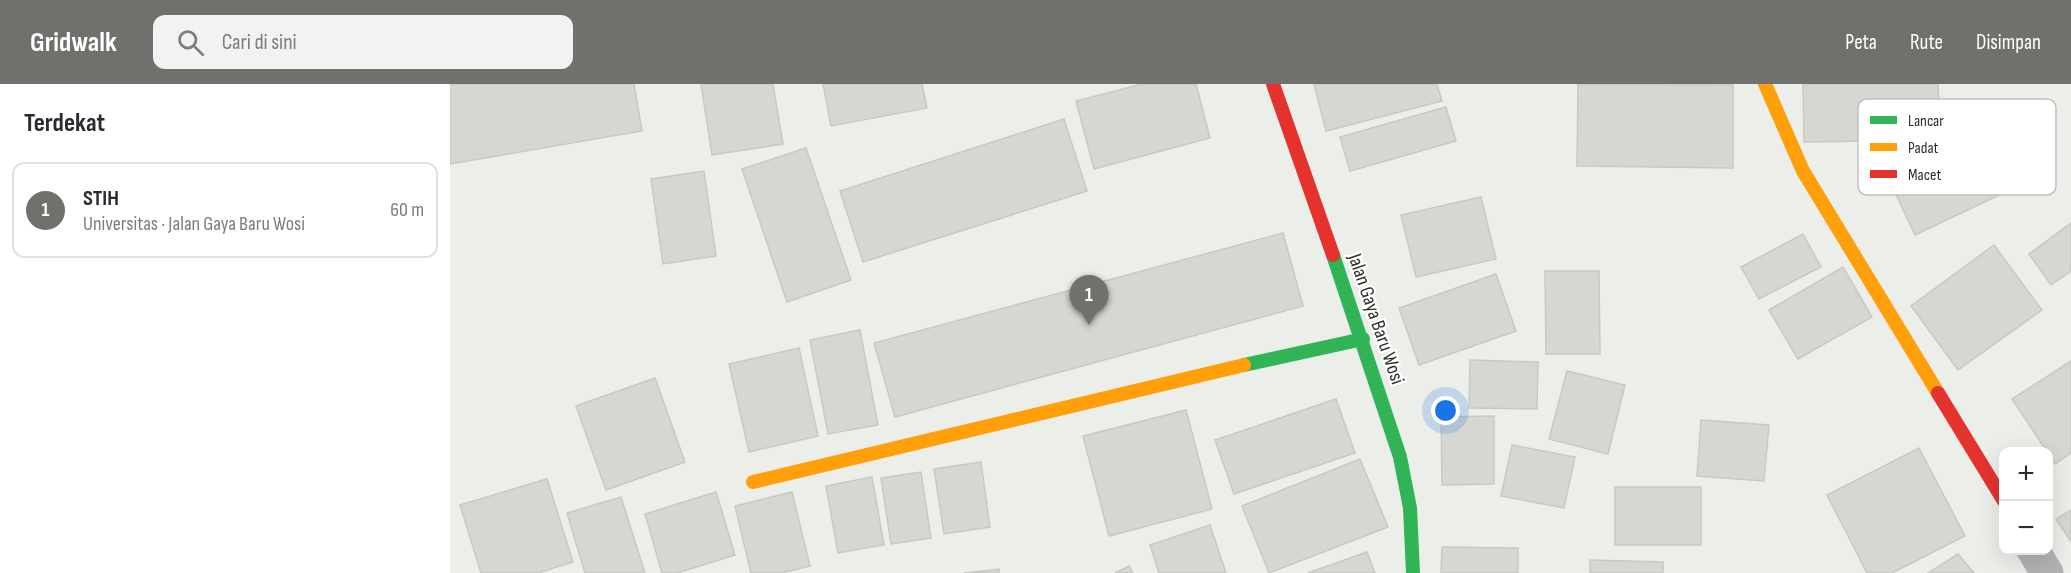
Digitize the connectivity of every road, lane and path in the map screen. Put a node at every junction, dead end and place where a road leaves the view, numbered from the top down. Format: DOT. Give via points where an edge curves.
graph roads {
  1 [pos="1273,84"];
  2 [pos="1765,84"];
  3 [pos="1364,339"];
  4 [pos="753,482"];
  5 [pos="1999,493"];
  6 [pos="2036,555"];
  7 [pos="1413,573"];
  8 [pos="2047,573"];
  1 -- 3 [label="street, Jalan Gaya Baru Wosi"];
  2 -- 5 [label="street" via="1803,171"];
  3 -- 4 [label="street"];
  3 -- 7 [label="street, Jalan Gaya Baru Wosi" via="1406,481"];
  6 -- 8 [label="street"];
}
